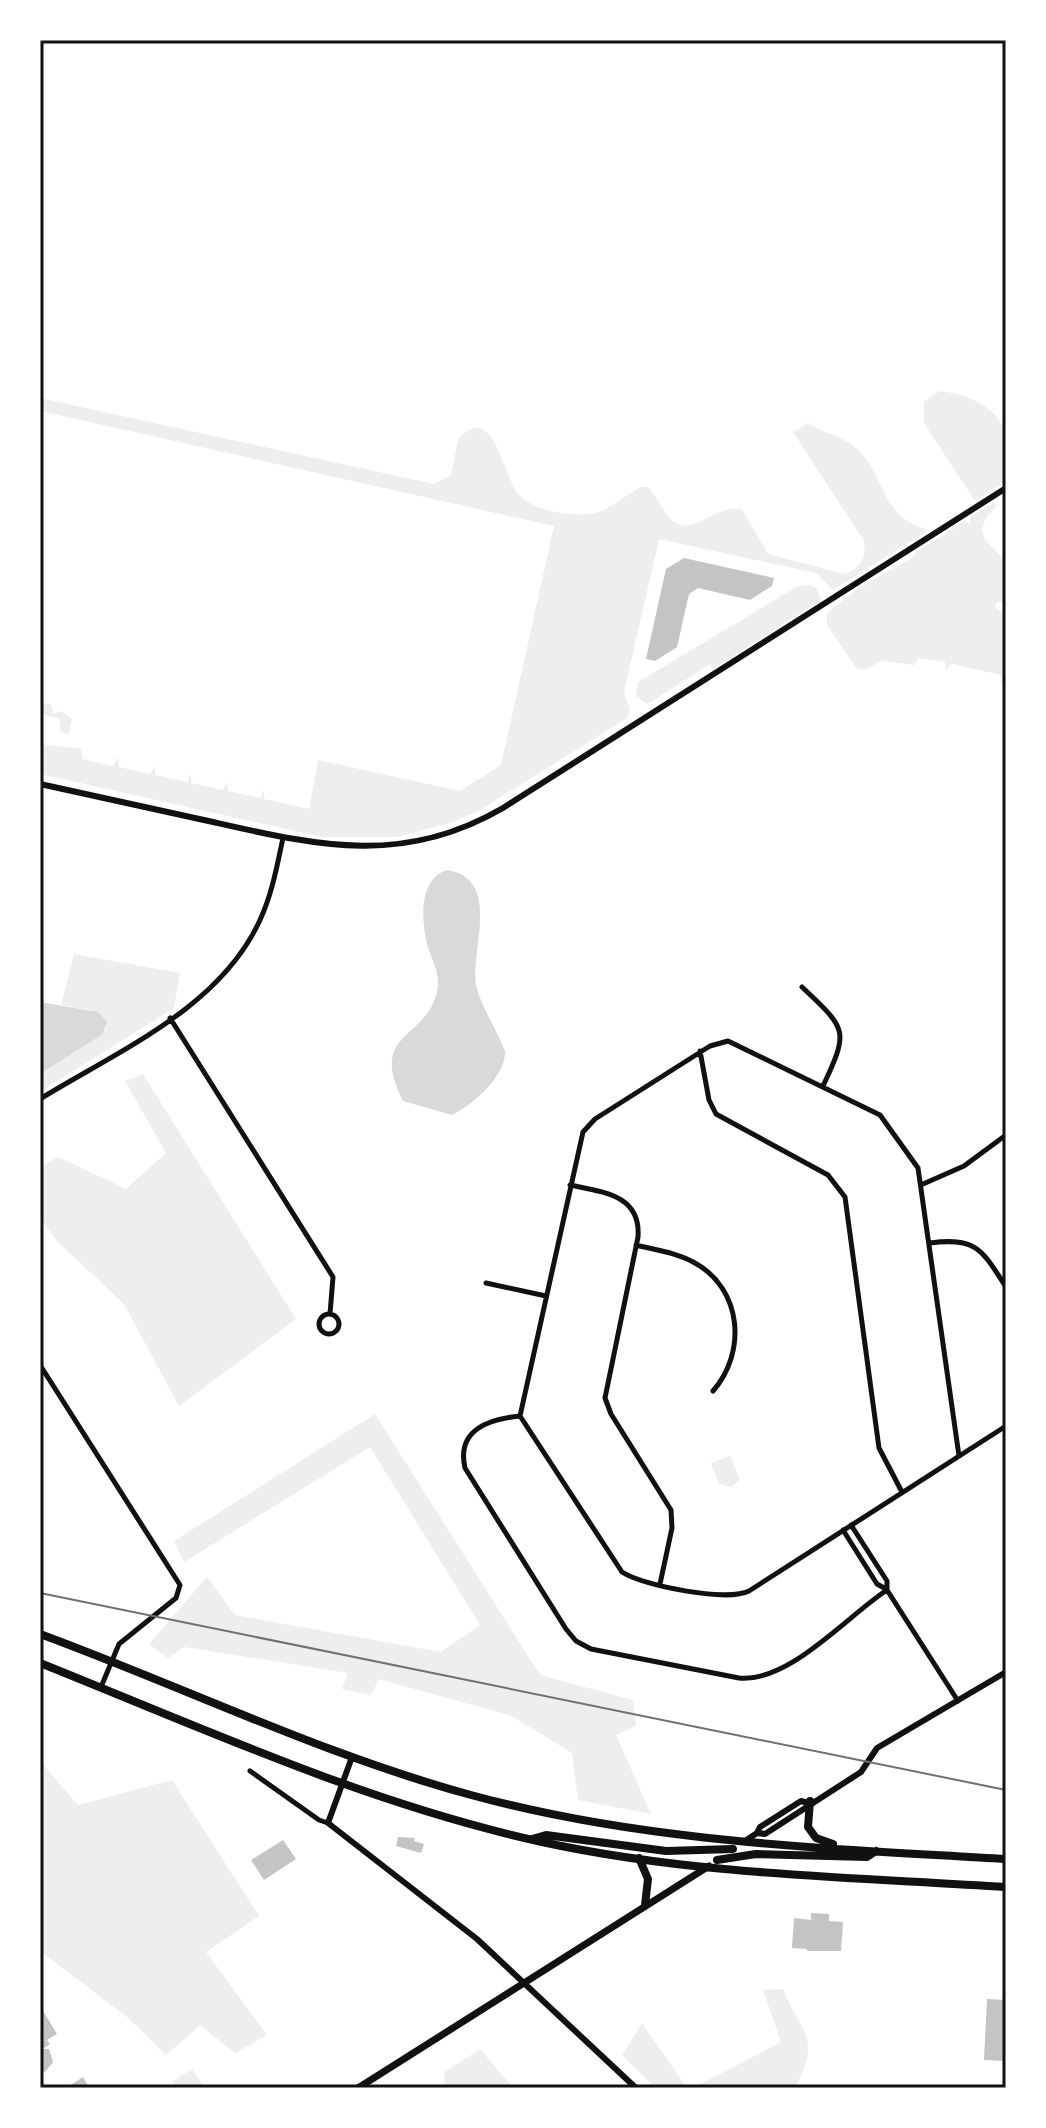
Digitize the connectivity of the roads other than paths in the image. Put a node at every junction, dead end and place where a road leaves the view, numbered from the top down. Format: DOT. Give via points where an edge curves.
graph roads {
  1 [pos="1006,488"];
  2 [pos="40,784"];
  3 [pos="283,838"];
  4 [pos="802,987"];
  5 [pos="170,1018"];
  6 [pos="700,1051"];
  7 [pos="823,1086"];
  8 [pos="40,1099"];
  9 [pos="1006,1135"];
  10 [pos="923,1184"];
  11 [pos="570,1185"];
  12 [pos="930,1243"];
  13 [pos="636,1245"];
  14 [pos="486,1283"];
  15 [pos="1006,1287"];
  16 [pos="546,1296"];
  17 [pos="330,1314"];
  18 [pos="40,1365"];
  19 [pos="713,1391"];
  20 [pos="520,1416"];
  21 [pos="1006,1426"];
  22 [pos="959,1456"];
  23 [pos="902,1492"];
  24 [pos="851,1525"];
  25 [pos="843,1530"];
  26 [pos="660,1584"];
  27 [pos="887,1590"];
  28 [pos="40,1634"];
  29 [pos="111,1662"];
  30 [pos="40,1663"];
  31 [pos="1006,1672"];
  32 [pos="101,1687"];
  33 [pos="959,1701"];
  34 [pos="352,1757"];
  35 [pos="250,1771"];
  36 [pos="342,1783"];
  37 [pos="809,1802"];
  38 [pos="328,1823"];
  39 [pos="531,1840"];
  40 [pos="744,1842"];
  41 [pos="845,1848"];
  42 [pos="733,1849"];
  43 [pos="877,1851"];
  44 [pos="639,1858"];
  45 [pos="1006,1859"];
  46 [pos="717,1860"];
  47 [pos="708,1867"];
  48 [pos="1006,1887"];
  49 [pos="645,1905"];
  50 [pos="524,1982"];
  51 [pos="373,2078"];
  52 [pos="358,2088"];
  53 [pos="379,2088"];
  54 [pos="636,2088"];
  1 -- 3 [label="street" via="481,819 432,838 391,846 331,847"];
  2 -- 3 [label="street"];
  3 -- 5 [label="street" via="267,904 247,945 208,990"];
  4 -- 7 [label="street" via="832,1015 841,1033 839,1053"];
  5 -- 8 [label="street"];
  5 -- 17 [label="street" via="334,1278"];
  6 -- 7 [label="street" via="725,1041 740,1044"];
  6 -- 11 [label="street" via="590,1124"];
  6 -- 23 [label="street" via="716,1114 828,1175 845,1197 879,1448"];
  7 -- 10 [label="street" via="888,1121"];
  9 -- 10 [label="street" via="964,1166"];
  10 -- 12 [label="street"];
  11 -- 13 [label="street" via="625,1201 637,1218"];
  11 -- 16 [label="street"];
  12 -- 15 [label="street" via="957,1240 976,1246"];
  12 -- 22 [label="street"];
  13 -- 19 [label="street" via="693,1262 726,1293 736,1338 728,1368"];
  13 -- 26 [label="street" via="605,1398 671,1510"];
  14 -- 16 [label="street"];
  16 -- 20 [label="street"];
  18 -- 29 [label="street" via="180,1589 176,1598 121,1642"];
  20 -- 26 [label="street" via="616,1566 629,1576"];
  20 -- 27 [label="street" via="492,1420 472,1432 463,1452 466,1471 578,1642 596,1650 756,1678 823,1640"];
  21 -- 22 [label="street"];
  22 -- 23 [label="street"];
  23 -- 24 [label="street"];
  24 -- 25 [label="street"];
  24 -- 27 [label="street" via="887,1581"];
  25 -- 26 [label="street" via="743,1594 721,1596"];
  25 -- 27 [label="street" via="877,1584"];
  27 -- 33 [label="street"];
  28 -- 29 [label="main road"];
  29 -- 32 [label="street"];
  29 -- 34 [label="main road"];
  30 -- 32 [label="main road"];
  31 -- 33 [label="street"];
  32 -- 36 [label="main road"];
  33 -- 37 [label="street" via="877,1748 861,1772"];
  34 -- 36 [label="street"];
  34 -- 40 [label="main road" via="557,1816"];
  35 -- 38 [label="street"];
  36 -- 38 [label="street"];
  36 -- 39 [label="main road"];
  37 -- 40 [label="street" via="801,1801"];
  37 -- 41 [label="main road" via="807,1820 813,1835"];
  38 -- 50 [label="street" via="462,1926"];
  39 -- 42 [label="main road" via="546,1835 685,1852"];
  39 -- 44 [label="main road"];
  40 -- 41 [label="main road"];
  40 -- 42 [label="main road"];
  41 -- 43 [label="main road"];
  42 -- 46 [label="main road"];
  43 -- 45 [label="main road"];
  43 -- 46 [label="main road" via="867,1857 756,1854"];
  44 -- 47 [label="main road"];
  44 -- 49 [label="main road" via="648,1879"];
  46 -- 47 [label="main road"];
  47 -- 48 [label="main road"];
  47 -- 49 [label="main road"];
  49 -- 50 [label="main road"];
  50 -- 51 [label="main road"];
  50 -- 54 [label="street"];
  51 -- 52 [label="main road"];
  51 -- 53 [label="main road"];
}
